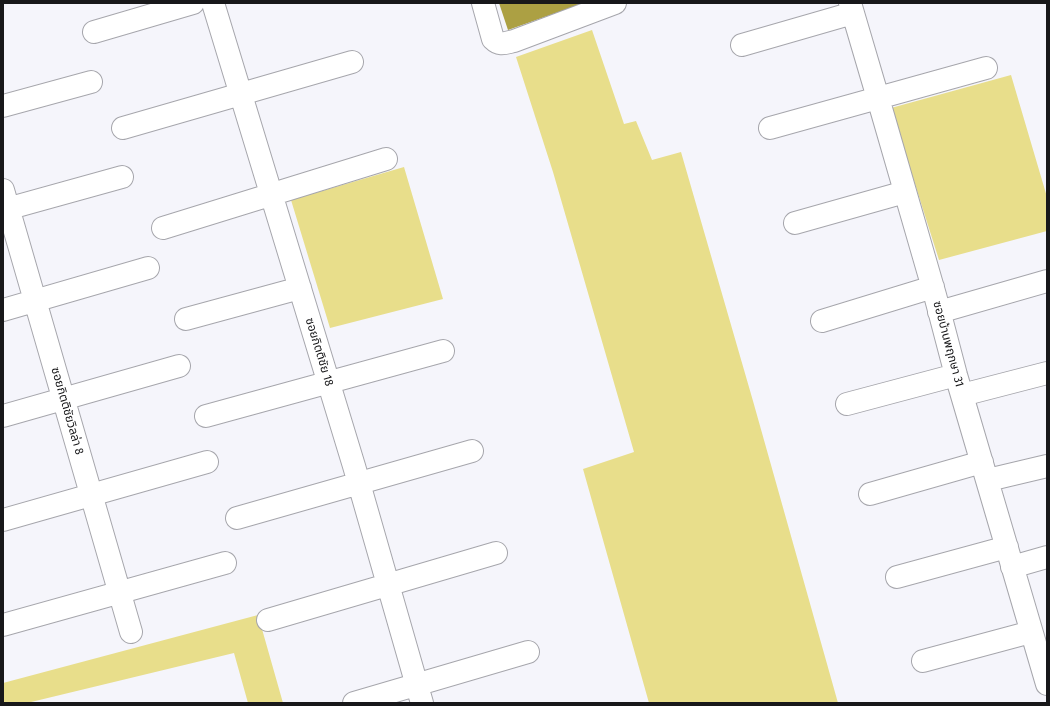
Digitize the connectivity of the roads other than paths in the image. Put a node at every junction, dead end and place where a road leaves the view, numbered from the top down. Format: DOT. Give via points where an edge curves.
graph roads {
  1 [pos="193,3"];
  2 [pos="213,3"];
  3 [pos="483,3"];
  4 [pos="615,3"];
  5 [pos="854,6"];
  6 [pos="94,32"];
  7 [pos="742,45"];
  8 [pos="352,62"];
  9 [pos="986,68"];
  10 [pos="90,82"];
  11 [pos="241,94"];
  12 [pos="878,98"];
  13 [pos="3,106"];
  14 [pos="123,128"];
  15 [pos="770,128"];
  16 [pos="386,159"];
  17 [pos="122,177"];
  18 [pos="905,192"];
  19 [pos="271,194"];
  20 [pos="5,203"];
  21 [pos="795,223"];
  22 [pos="163,228"];
  23 [pos="148,268"];
  24 [pos="1047,281"];
  25 [pos="300,288"];
  26 [pos="933,288"];
  27 [pos="35,301"];
  28 [pos="3,310"];
  29 [pos="939,312"];
  30 [pos="186,319"];
  31 [pos="822,321"];
  32 [pos="443,351"];
  33 [pos="179,366"];
  34 [pos="1047,373"];
  35 [pos="328,382"];
  36 [pos="959,385"];
  37 [pos="64,399"];
  38 [pos="846,404"];
  39 [pos="3,416"];
  40 [pos="206,416"];
  41 [pos="472,451"];
  42 [pos="207,462"];
  43 [pos="1047,466"];
  44 [pos="985,471"];
  45 [pos="359,483"];
  46 [pos="870,494"];
  47 [pos="92,495"];
  48 [pos="237,518"];
  49 [pos="3,520"];
  50 [pos="496,553"];
  51 [pos="1010,557"];
  52 [pos="1047,558"];
  53 [pos="225,564"];
  54 [pos="897,577"];
  55 [pos="388,585"];
  56 [pos="120,593"];
  57 [pos="268,620"];
  58 [pos="3,625"];
  59 [pos="131,632"];
  60 [pos="1038,643"];
  61 [pos="528,652"];
  62 [pos="923,661"];
  63 [pos="1047,684"];
  64 [pos="420,694"];
  65 [pos="354,703"];
  1 -- 6 [label="street"];
  2 -- 11 [label="street, ซอยกิตติชัย 18"];
  3 -- 4 [label="street" via="493,39 503,44"];
  5 -- 7 [label="street"];
  5 -- 12 [label="street, ซอยบ้านพฤกษา 31"];
  8 -- 11 [label="street"];
  9 -- 12 [label="street"];
  10 -- 13 [label="street"];
  11 -- 14 [label="street"];
  11 -- 19 [label="street, ซอยกิตติชัย 18"];
  12 -- 15 [label="street"];
  12 -- 18 [label="street, ซอยบ้านพฤกษา 31"];
  16 -- 19 [label="street"];
  17 -- 20 [label="street"];
  18 -- 21 [label="street"];
  18 -- 26 [label="street, ซอยบ้านพฤกษา 31"];
  19 -- 22 [label="street"];
  19 -- 25 [label="street, ซอยกิตติชัย 18"];
  20 -- 27 [label="street, ซอยกิตติชัยวิลล่า 8"];
  23 -- 27 [label="street"];
  24 -- 29 [label="street"];
  25 -- 30 [label="street"];
  25 -- 35 [label="street, ซอยกิตติชัย 18"];
  26 -- 29 [label="street, ซอยบ้านพฤกษา 31"];
  26 -- 31 [label="street"];
  27 -- 28 [label="street"];
  27 -- 37 [label="street, ซอยกิตติชัยวิลล่า 8"];
  29 -- 36 [label="street, ซอยบ้านพฤกษา 31"];
  32 -- 35 [label="street"];
  33 -- 37 [label="street"];
  34 -- 36 [label="street"];
  35 -- 40 [label="street"];
  35 -- 45 [label="street, ซอยกิตติชัย 18"];
  36 -- 38 [label="street"];
  36 -- 44 [label="street, ซอยบ้านพฤกษา 31"];
  37 -- 39 [label="street"];
  37 -- 47 [label="street, ซอยกิตติชัยวิลล่า 8"];
  41 -- 45 [label="street"];
  42 -- 47 [label="street"];
  43 -- 44 [label="street"];
  44 -- 46 [label="street"];
  44 -- 51 [label="street, ซอยบ้านพฤกษา 31"];
  45 -- 48 [label="street"];
  45 -- 55 [label="street, ซอยกิตติชัย 18"];
  47 -- 49 [label="street"];
  47 -- 56 [label="street, ซอยกิตติชัยวิลล่า 8"];
  50 -- 55 [label="street"];
  51 -- 52 [label="street"];
  51 -- 54 [label="street"];
  51 -- 60 [label="street, ซอยบ้านพฤกษา 31"];
  53 -- 56 [label="street"];
  55 -- 57 [label="street"];
  55 -- 64 [label="street, ซอยกิตติชัย 18"];
  56 -- 58 [label="street"];
  56 -- 59 [label="street, ซอยกิตติชัยวิลล่า 8"];
  60 -- 62 [label="street"];
  60 -- 63 [label="street, ซอยบ้านพฤกษา 31"];
  61 -- 64 [label="street"];
  64 -- 65 [label="street"];
}
